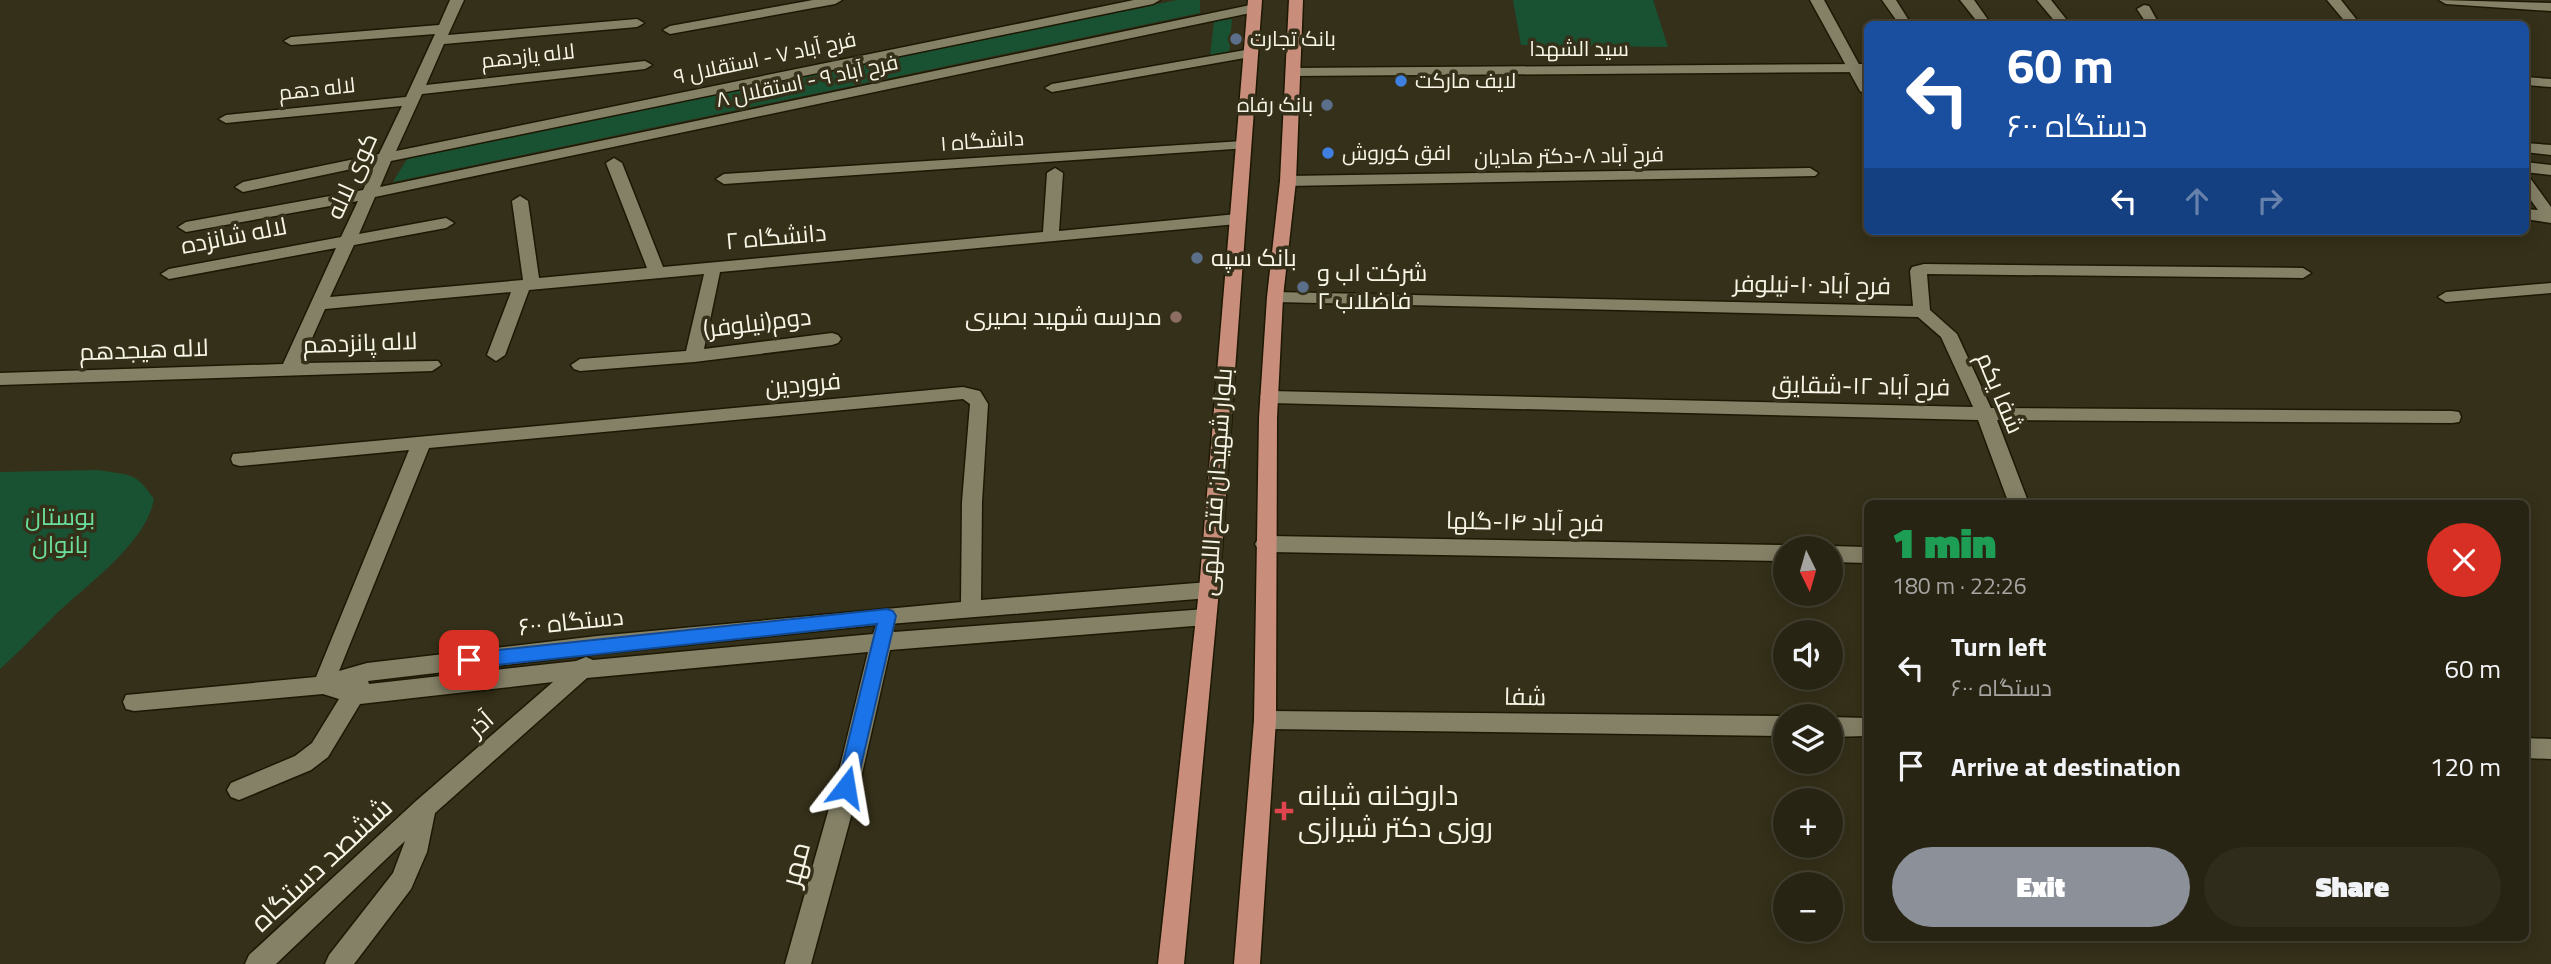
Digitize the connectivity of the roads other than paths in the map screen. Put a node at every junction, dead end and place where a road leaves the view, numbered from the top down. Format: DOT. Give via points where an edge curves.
graph roads {
  1 [pos="457,0"];
  2 [pos="835,0"];
  3 [pos="1153,0"];
  4 [pos="1296,0"];
  5 [pos="1817,0"];
  6 [pos="1889,0"];
  7 [pos="1967,0"];
  8 [pos="2044,0"];
  9 [pos="2334,0"];
  10 [pos="2446,0"];
  11 [pos="815,2"];
  12 [pos="1255,4"];
  13 [pos="2551,6"];
  14 [pos="2144,9"];
  15 [pos="1903,21"];
  16 [pos="1983,21"];
  17 [pos="2061,21"];
  18 [pos="2151,21"];
  19 [pos="2352,21"];
  20 [pos="637,23"];
  21 [pos="670,30"];
  22 [pos="441,34"];
  23 [pos="291,41"];
  24 [pos="1251,53"];
  25 [pos="1856,64"];
  26 [pos="645,65"];
  27 [pos="1293,67"];
  28 [pos="2529,72"];
  29 [pos="2551,74"];
  30 [pos="2529,81"];
  31 [pos="2551,83"];
  32 [pos="1864,84"];
  33 [pos="1052,88"];
  34 [pos="414,95"];
  35 [pos="226,119"];
  36 [pos="1243,145"];
  37 [pos="2529,147"];
  38 [pos="2551,150"];
  39 [pos="386,157"];
  40 [pos="614,163"];
  41 [pos="2529,167"];
  42 [pos="2551,170"];
  43 [pos="1055,173"];
  44 [pos="1810,173"];
  45 [pos="724,179"];
  46 [pos="1288,181"];
  47 [pos="243,187"];
  48 [pos="2529,187"];
  49 [pos="369,194"];
  50 [pos="520,201"];
  51 [pos="2529,214"];
  52 [pos="2550,217"];
  53 [pos="1237,219"];
  54 [pos="446,223"];
  55 [pos="186,227"];
  56 [pos="1051,236"];
  57 [pos="348,239"];
  58 [pos="713,268"];
  59 [pos="657,273"];
  60 [pos="2303,273"];
  61 [pos="169,274"];
  62 [pos="527,285"];
  63 [pos="2551,288"];
  64 [pos="1275,297"];
  65 [pos="2446,297"];
  66 [pos="319,304"];
  67 [pos="1922,312"];
  68 [pos="832,339"];
  69 [pos="496,355"];
  70 [pos="694,356"];
  71 [pos="432,365"];
  72 [pos="580,365"];
  73 [pos="289,370"];
  74 [pos="0,379"];
  75 [pos="1269,397"];
  76 [pos="1984,414"];
  77 [pos="2452,417"];
  78 [pos="421,444"];
  79 [pos="240,459"];
  80 [pos="2017,500"];
  81 [pos="1265,544"];
  82 [pos="1773,553"];
  83 [pos="1843,554"];
  84 [pos="1864,555"];
  85 [pos="1209,590"];
  86 [pos="971,609"];
  87 [pos="887,616"];
  88 [pos="1206,617"];
  89 [pos="882,640"];
  90 [pos="597,645"];
  91 [pos="585,667"];
  92 [pos="367,672"];
  93 [pos="323,685"];
  94 [pos="354,695"];
  95 [pos="134,702"];
  96 [pos="1265,720"];
  97 [pos="1773,726"];
  98 [pos="1843,727"];
  99 [pos="1864,727"];
  100 [pos="2529,748"];
  101 [pos="2551,749"];
  102 [pos="239,790"];
  103 [pos="424,808"];
  104 [pos="258,964"];
  105 [pos="338,964"];
  106 [pos="798,964"];
  107 [pos="1171,964"];
  108 [pos="1247,964"];
  1 -- 22 [label="street, کوی لاله"];
  2 -- 11 [label="street"];
  3 -- 39 [label="street, فرح آباد ۷ - استقلال ۹"];
  4 -- 27 [label="main road, بلوار شهیدان فتح اللهی"];
  5 -- 25 [label="street"];
  6 -- 15 [label="street"];
  7 -- 16 [label="street"];
  8 -- 17 [label="street"];
  9 -- 19 [label="street"];
  10 -- 13 [label="street"];
  11 -- 21 [label="street"];
  12 -- 24 [label="main road, بلوار شهیدان فتح اللهی"];
  12 -- 49 [label="street, فرح آباد ۹ - استقلال ۸"];
  14 -- 18 [label="street"];
  20 -- 22 [label="street"];
  22 -- 23 [label="street"];
  22 -- 34 [label="street, کوی لاله"];
  24 -- 33 [label="street"];
  24 -- 36 [label="main road, بلوار شهیدان فتح اللهی"];
  25 -- 27 [label="street, سید الشهدا"];
  25 -- 32 [label="street"];
  26 -- 34 [label="street, لاله یازدهم"];
  27 -- 46 [label="main road, بلوار شهیدان فتح اللهی"];
  28 -- 29 [label="street"];
  30 -- 31 [label="street"];
  34 -- 35 [label="street, لاله دهم"];
  34 -- 39 [label="street, کوی لاله"];
  36 -- 45 [label="street, دانشگاه ۱"];
  36 -- 53 [label="main road, بلوار شهیدان فتح اللهی"];
  37 -- 38 [label="street"];
  39 -- 47 [label="street, فرح آباد ۷ - استقلال ۹"];
  39 -- 49 [label="street, کوی لاله"];
  40 -- 59 [label="street"];
  41 -- 42 [label="street"];
  43 -- 56 [label="street"];
  44 -- 46 [label="street, فرح آباد ۸-دکتر هادیان"];
  46 -- 64 [label="main road, بلوار شهیدان فتح اللهی"];
  48 -- 52 [label="street"];
  49 -- 55 [label="street, فرح آباد ۹ - استقلال ۸"];
  49 -- 57 [label="street, کوی لاله"];
  50 -- 62 [label="street"];
  51 -- 52 [label="street"];
  53 -- 56 [label="street, دانشگاه ۲"];
  53 -- 85 [label="main road, بلوار شهیدان فتح اللهی"];
  54 -- 57 [label="street, لاله شانزده"];
  56 -- 58 [label="street, دانشگاه ۲"];
  57 -- 61 [label="street, لاله شانزده"];
  57 -- 66 [label="street, کوی لاله"];
  58 -- 59 [label="street, دانشگاه ۲"];
  58 -- 70 [label="street, دوم(نیلوفر)"];
  59 -- 62 [label="street, دانشگاه ۲"];
  60 -- 67 [label="street, فرح آباد ۱۰-نیلوفر" via="1924,269 1918,271"];
  62 -- 66 [label="street, دانشگاه ۲"];
  62 -- 69 [label="street"];
  63 -- 65 [label="street"];
  64 -- 67 [label="street, فرح آباد ۱۰-نیلوفر"];
  64 -- 75 [label="main road, بلوار شهیدان فتح اللهی"];
  66 -- 73 [label="street, کوی لاله"];
  67 -- 76 [label="street, شفا یکم" via="1948,334"];
  68 -- 70 [label="street, دوم(نیلوفر)"];
  70 -- 72 [label="street"];
  71 -- 73 [label="street, لاله پانزدهم"];
  73 -- 74 [label="street, لاله هیجدهم"];
  75 -- 76 [label="street, فرح آباد ۱۲-شقایق"];
  75 -- 81 [label="main road, بلوار شهیدان فتح اللهی"];
  76 -- 77 [label="street, فرح آباد ۱۲-شقایق"];
  76 -- 80 [label="street, شفا یکم"];
  78 -- 79 [label="street"];
  78 -- 86 [label="street, فروردین" via="974,395 979,404"];
  78 -- 93 [label="street"];
  81 -- 82 [label="street, فرح آباد ۱۴-گلها"];
  81 -- 96 [label="main road, بلوار شهیدان فتح اللهی"];
  83 -- 84 [label="street"];
  85 -- 86 [label="street, ۶۰۰ دستگاه"];
  85 -- 88 [label="main road, بلوار شهیدان فتح اللهی"];
  86 -- 87 [label="street, ۶۰۰ دستگاه"];
  87 -- 89 [label="street, مهر"];
  87 -- 90 [label="street, ۶۰۰ دستگاه"];
  88 -- 89 [label="street, ۶۰۰ دستگاه"];
  88 -- 107 [label="main road, بلوار شهیدان فتح اللهی"];
  89 -- 91 [label="street, ۶۰۰ دستگاه"];
  89 -- 106 [label="street, مهر"];
  90 -- 91 [label="street, آذر"];
  90 -- 92 [label="street, ۶۰۰ دستگاه"];
  91 -- 94 [label="street, ۶۰۰ دستگاه"];
  91 -- 103 [label="street, آذر"];
  92 -- 93 [label="street, ۶۰۰ دستگاه"];
  92 -- 94 [label="street"];
  93 -- 94 [label="street, ۶۰۰ دستگاه"];
  93 -- 95 [label="street"];
  94 -- 102 [label="street" via="320,750 303,763"];
  96 -- 97 [label="street, شفا"];
  96 -- 108 [label="main road, بلوار شهیدان فتح اللهی"];
  98 -- 99 [label="street"];
  100 -- 101 [label="street"];
  103 -- 104 [label="street, ششصد دستگاه"];
  103 -- 105 [label="street" via="406,873"];
}
